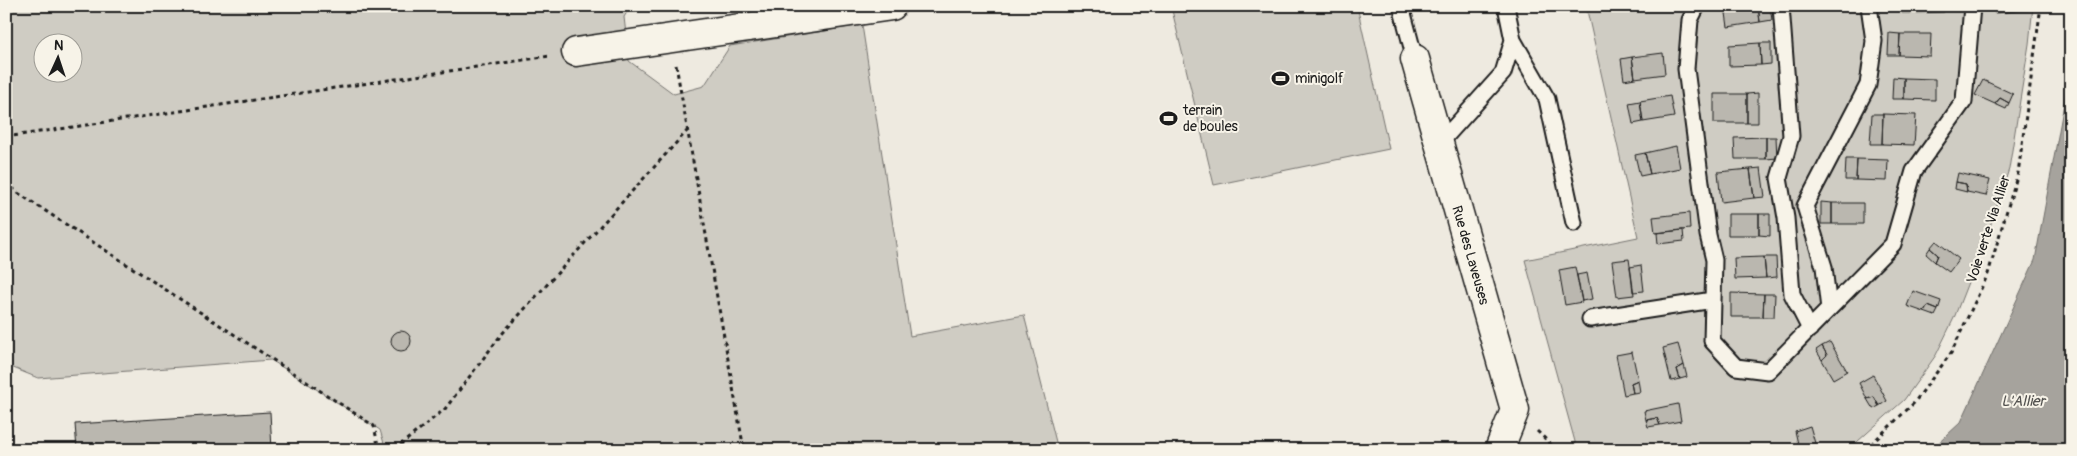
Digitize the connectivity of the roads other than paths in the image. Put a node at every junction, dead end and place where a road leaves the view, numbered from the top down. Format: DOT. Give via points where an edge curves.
graph roads {
  1 [pos="892,6"];
  2 [pos="1401,6"];
  3 [pos="1506,6"];
  4 [pos="1697,6"];
  5 [pos="1781,6"];
  6 [pos="1869,6"];
  7 [pos="1972,6"];
  8 [pos="1513,40"];
  9 [pos="576,52"];
  10 [pos="1415,59"];
  11 [pos="1439,144"];
  12 [pos="1574,223"];
  13 [pos="1713,300"];
  14 [pos="1829,309"];
  15 [pos="1590,319"];
  16 [pos="1810,329"];
  17 [pos="1499,450"];
  1 -- 9 [label="street"];
  2 -- 10 [label="lane"];
  3 -- 8 [label="lane"];
  4 -- 13 [label="lane" via="1690,20 1686,69 1714,260"];
  5 -- 16 [label="lane" via="1791,136 1779,178 1786,218 1792,294"];
  6 -- 14 [label="lane" via="1874,40 1868,85 1805,206 1824,267"];
  7 -- 14 [label="lane" via="1964,101 1914,171 1893,244"];
  8 -- 11 [label="lane" via="1503,73"];
  8 -- 12 [label="lane" via="1547,99"];
  10 -- 11 [label="street, Rue des Laveuses"];
  11 -- 17 [label="street, Rue des Laveuses" via="1515,410"];
  13 -- 15 [label="lane"];
  13 -- 16 [label="lane" via="1712,341 1736,367 1768,371"];
  14 -- 16 [label="lane"];
}
